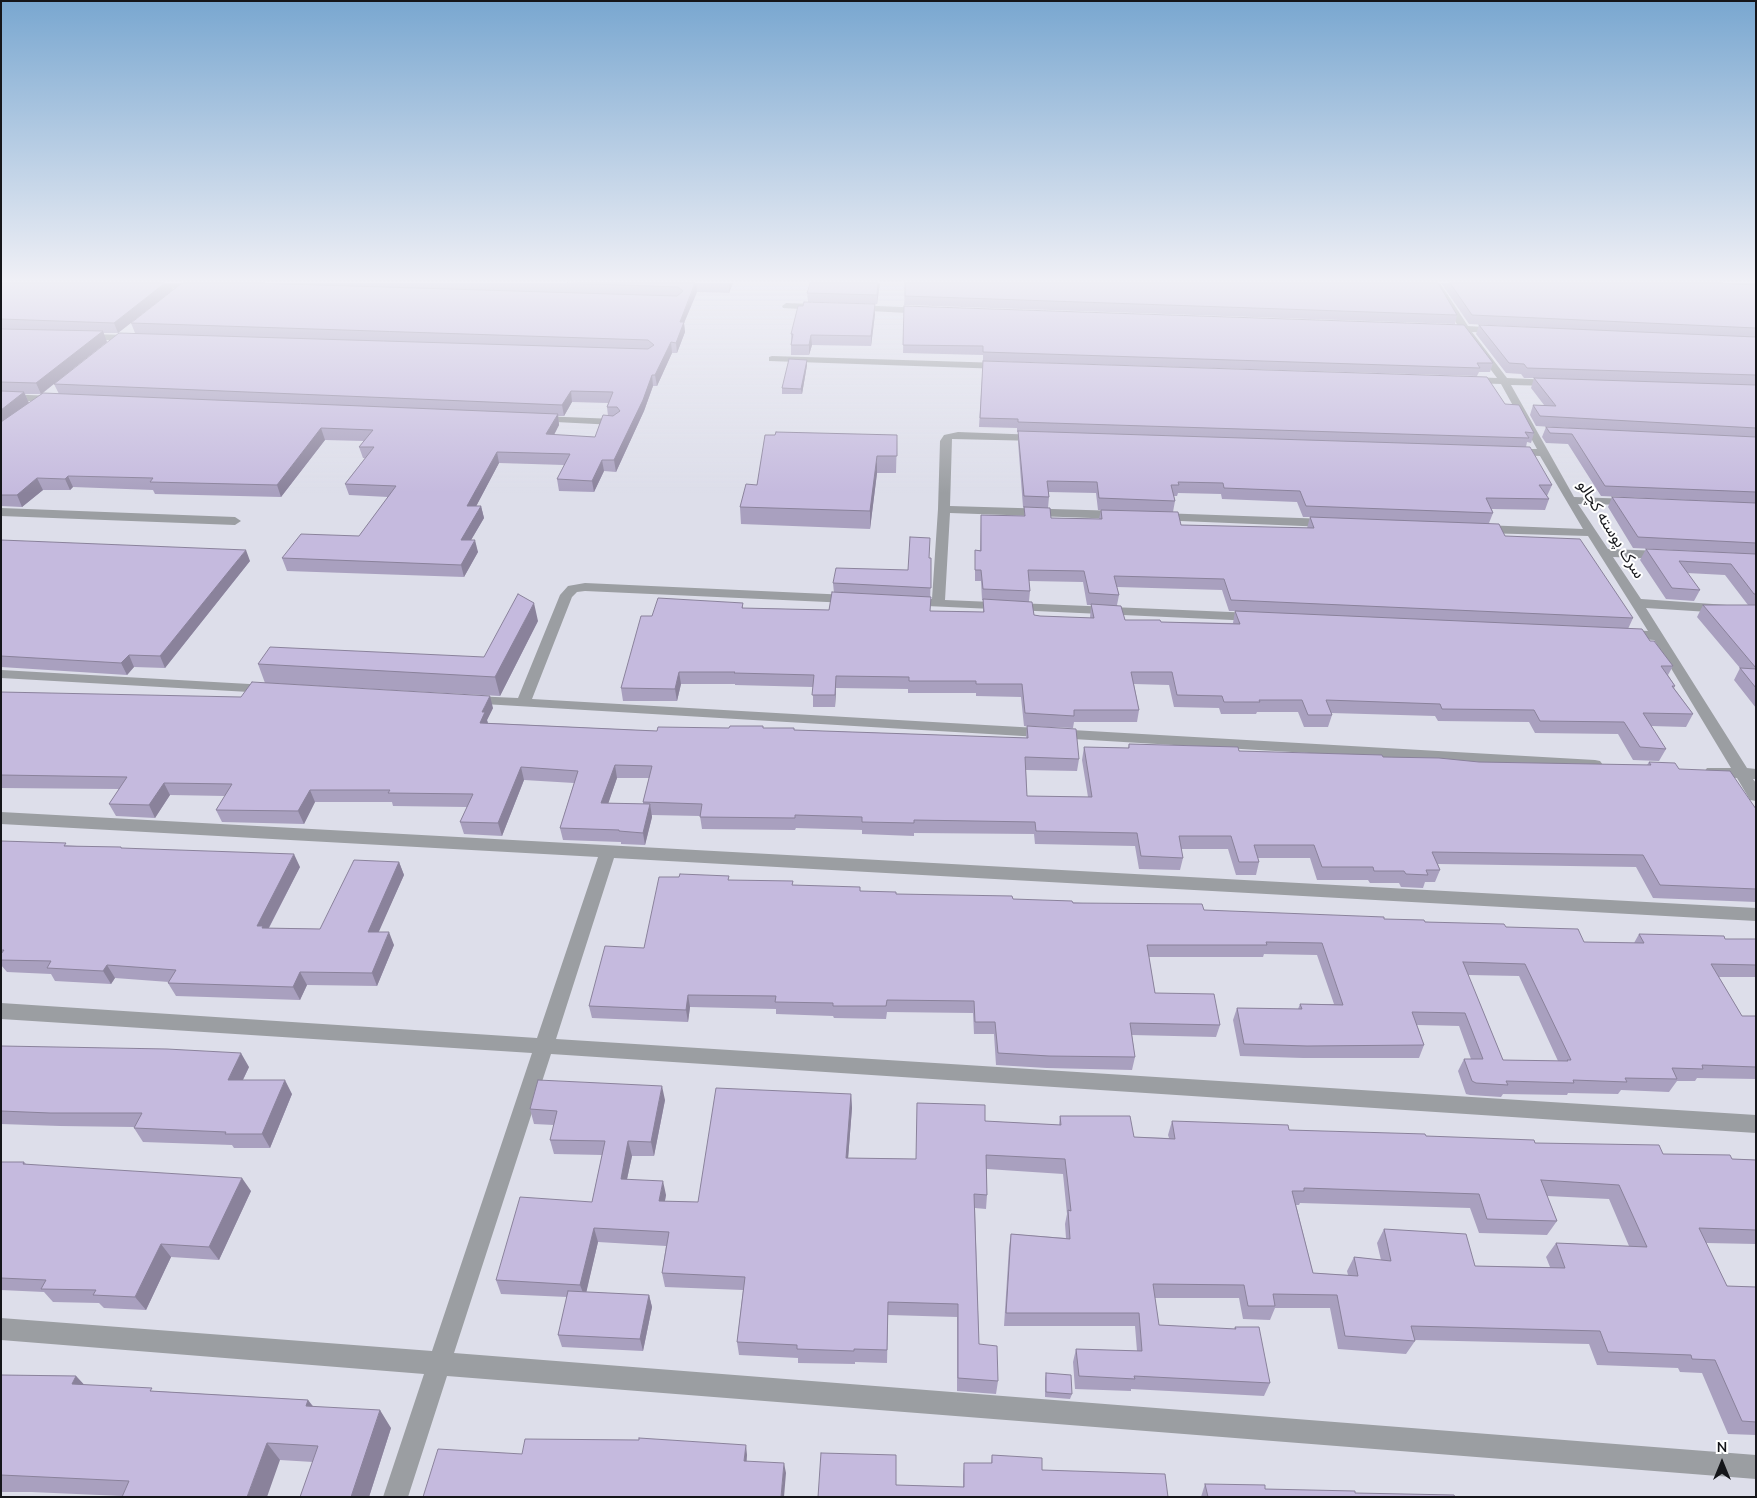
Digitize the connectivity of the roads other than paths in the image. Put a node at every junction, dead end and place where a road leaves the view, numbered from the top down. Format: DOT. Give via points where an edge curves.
graph roads {
  1 [pos="1483,353"];
  2 [pos="772,359"];
  3 [pos="1009,367"];
  4 [pos="1455,380"];
  5 [pos="1504,381"];
  6 [pos="1562,383"];
  7 [pos="61,387"];
  8 [pos="1,397"];
  9 [pos="46,399"];
  10 [pos="66,400"];
  11 [pos="31,410"];
  12 [pos="525,418"];
  13 [pos="615,422"];
  14 [pos="1048,438"];
  15 [pos="1503,452"];
  16 [pos="1543,453"];
  17 [pos="1570,500"];
  18 [pos="1638,502"];
  19 [pos="944,509"];
  20 [pos="1,512"];
  21 [pos="235,521"];
  22 [pos="1342,524"];
  23 [pos="1471,529"];
  24 [pos="1590,533"];
  25 [pos="1604,553"];
  26 [pos="1673,555"];
  27 [pos="859,600"];
  28 [pos="898,601"];
  29 [pos="938,603"];
  30 [pos="1637,604"];
  31 [pos="1756,611"];
  32 [pos="1263,618"];
  33 [pos="1618,634"];
  34 [pos="1658,636"];
  35 [pos="1,674"];
  36 [pos="277,689"];
  37 [pos="454,699"];
  38 [pos="523,703"];
  39 [pos="1613,766"];
  40 [pos="1702,771"];
  41 [pos="1749,774"];
  42 [pos="1756,796"];
  43 [pos="1,818"];
  44 [pos="608,852"];
  45 [pos="1756,915"];
  46 [pos="1,1011"];
  47 [pos="544,1047"];
  48 [pos="1756,1124"];
  49 [pos="1,1329"];
  50 [pos="440,1362"];
  51 [pos="1756,1467"];
  52 [pos="395,1497"];
  1 -- 5 [label="street, سرک پوسته کچالو"];
  2 -- 3 [label="street"];
  4 -- 5 [label="street"];
  5 -- 6 [label="street"];
  5 -- 16 [label="street, سرک پوسته کچالو" via="1536,431"];
  7 -- 9 [label="street"];
  8 -- 9 [label="street"];
  9 -- 10 [label="street"];
  9 -- 11 [label="street"];
  12 -- 13 [label="street"];
  14 -- 19 [label="street" via="948,437 945,441"];
  15 -- 16 [label="street"];
  16 -- 17 [label="street, سرک پوسته کچالو"];
  17 -- 18 [label="street"];
  17 -- 24 [label="street, سرک پوسته کچالو"];
  19 -- 22 [label="street"];
  19 -- 29 [label="street"];
  20 -- 21 [label="street"];
  23 -- 24 [label="street"];
  24 -- 25 [label="street, سرک پوسته کچالو"];
  25 -- 26 [label="street"];
  25 -- 30 [label="street, سرک پوسته کچالو"];
  27 -- 38 [label="street" via="573,589 566,595"];
  28 -- 29 [label="street"];
  29 -- 32 [label="street"];
  30 -- 31 [label="street"];
  30 -- 34 [label="street, سرک پوسته کچالو"];
  33 -- 34 [label="street"];
  34 -- 41 [label="street, سرک پوسته کچالو"];
  35 -- 36 [label="street"];
  37 -- 38 [label="street"];
  38 -- 39 [label="street"];
  40 -- 41 [label="street"];
  41 -- 42 [label="street, سرک پوسته کچالو"];
  43 -- 44 [label="street"];
  44 -- 45 [label="street"];
  44 -- 47 [label="street"];
  46 -- 47 [label="street"];
  47 -- 48 [label="street"];
  47 -- 50 [label="street"];
  49 -- 50 [label="street"];
  50 -- 51 [label="street"];
  50 -- 52 [label="street"];
}
